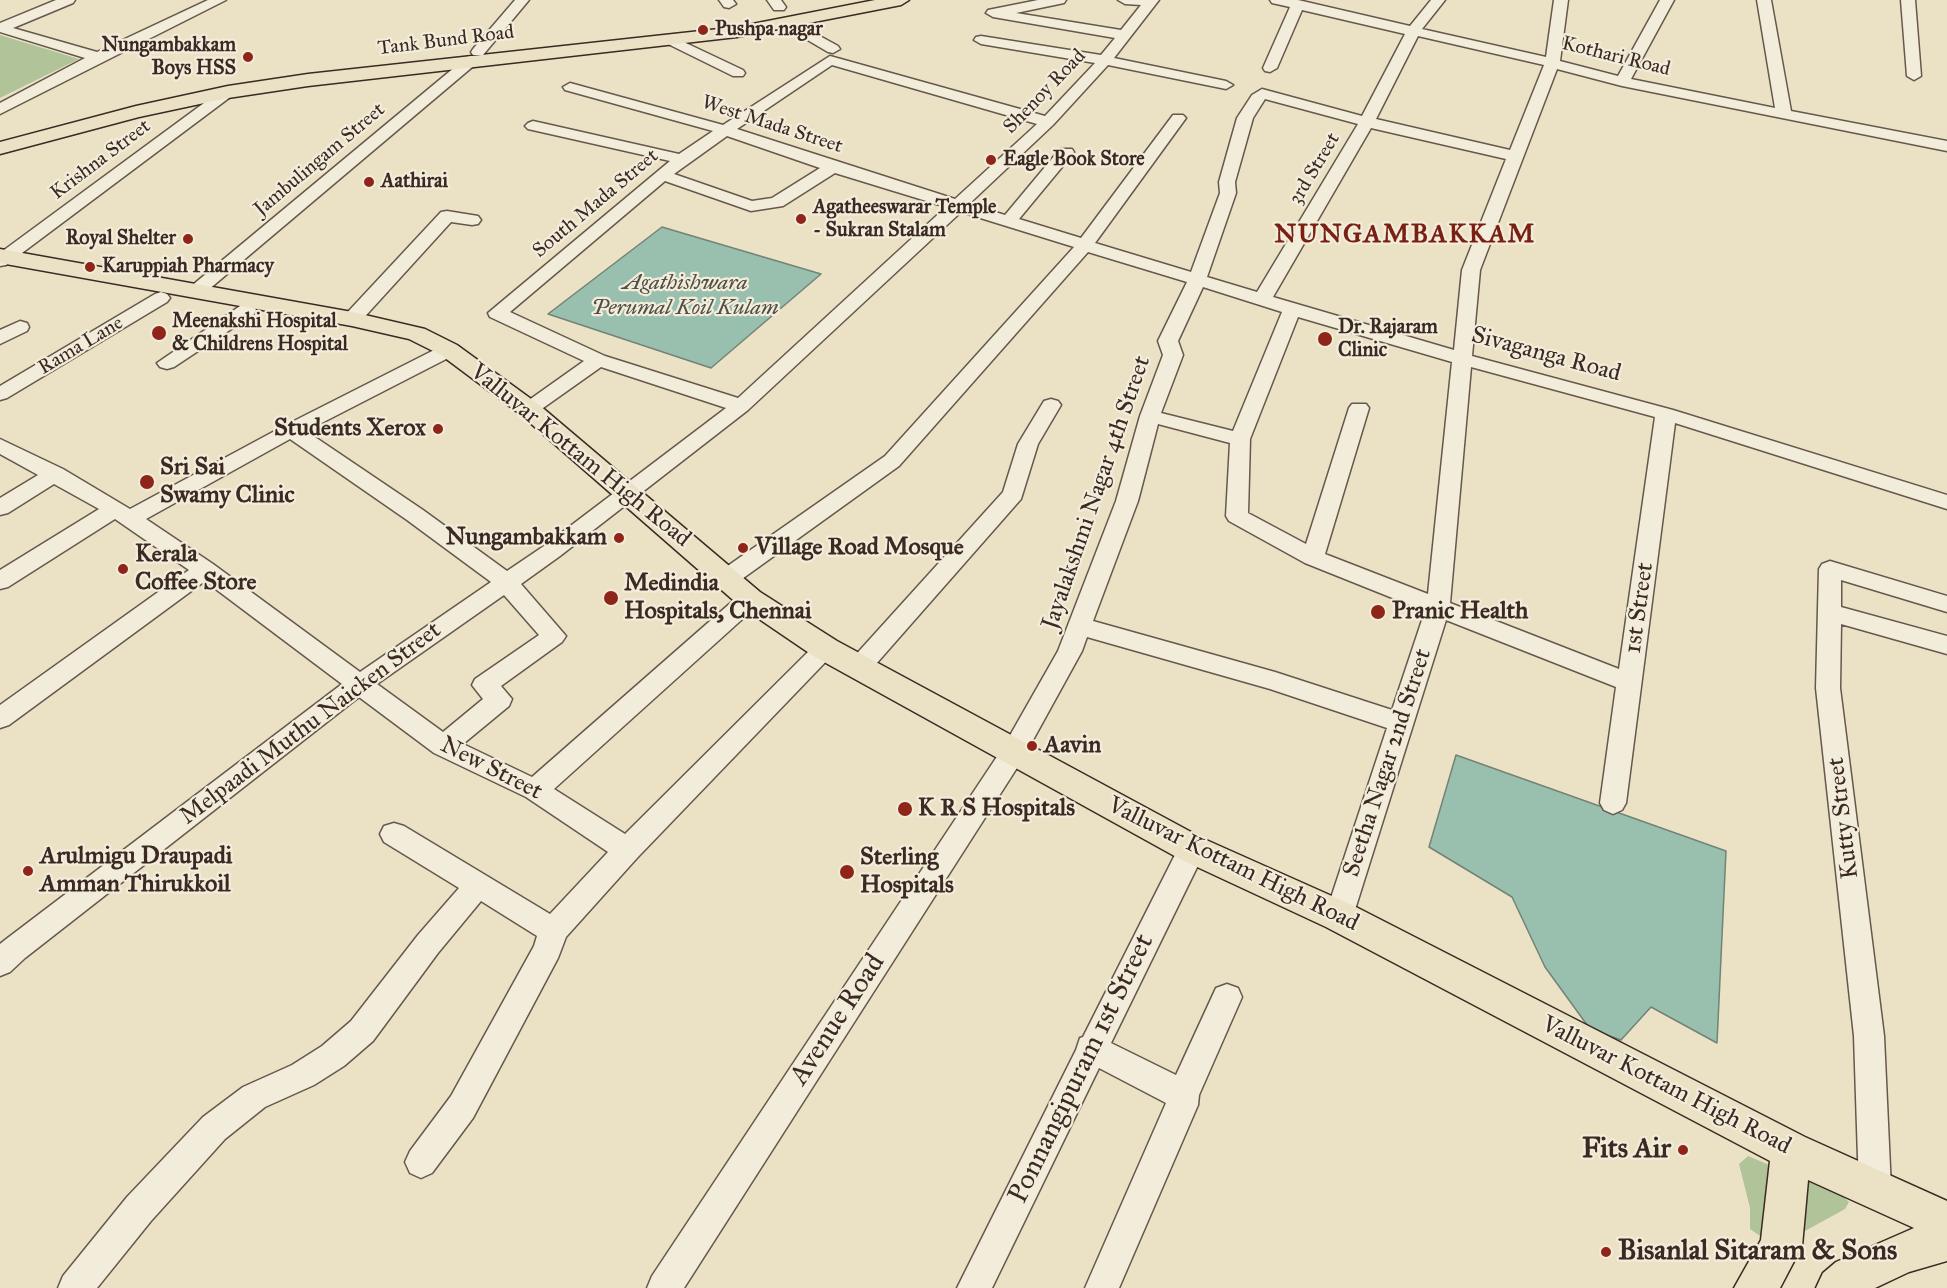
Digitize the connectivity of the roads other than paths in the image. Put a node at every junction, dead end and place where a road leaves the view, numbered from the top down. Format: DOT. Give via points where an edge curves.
graph roads {
  1 [pos="68,0"];
  2 [pos="219,0"];
  3 [pos="522,0"];
  4 [pos="871,0"];
  5 [pos="901,0"];
  6 [pos="1059,0"];
  7 [pos="1125,0"];
  8 [pos="1277,0"];
  9 [pos="1438,0"];
  10 [pos="1561,0"];
  11 [pos="1667,0"];
  12 [pos="1764,0"];
  13 [pos="1908,0"];
  14 [pos="1151,1"];
  15 [pos="1298,4"];
  16 [pos="780,10"];
  17 [pos="0,28"];
  18 [pos="1414,30"];
  19 [pos="1125,35"];
  20 [pos="668,38"];
  21 [pos="981,40"];
  22 [pos="833,49"];
  23 [pos="475,56"];
  24 [pos="98,57"];
  25 [pos="1105,60"];
  26 [pos="1552,63"];
  27 [pos="1270,68"];
  28 [pos="738,73"];
  29 [pos="1914,76"];
  30 [pos="1623,82"];
  31 [pos="1226,85"];
  32 [pos="570,87"];
  33 [pos="228,92"];
  34 [pos="0,109"];
  35 [pos="1784,114"];
  36 [pos="1178,118"];
  37 [pos="1048,122"];
  38 [pos="1367,122"];
  39 [pos="533,126"];
  40 [pos="725,130"];
  41 [pos="0,146"];
  42 [pos="1947,146"];
  43 [pos="1066,152"];
  44 [pos="1514,156"];
  45 [pos="682,159"];
  46 [pos="833,168"];
  47 [pos="663,176"];
  48 [pos="959,205"];
  49 [pos="472,220"];
  50 [pos="1009,221"];
  51 [pos="1084,246"];
  52 [pos="1,261"];
  53 [pos="1197,280"];
  54 [pos="195,292"];
  55 [pos="161,298"];
  56 [pos="1262,300"];
  57 [pos="1292,309"];
  58 [pos="247,310"];
  59 [pos="352,320"];
  60 [pos="20,327"];
  61 [pos="417,334"];
  62 [pos="0,338"];
  63 [pos="449,350"];
  64 [pos="598,360"];
  65 [pos="1463,360"];
  66 [pos="167,363"];
  67 [pos="0,394"];
  68 [pos="1051,405"];
  69 [pos="741,406"];
  70 [pos="1359,408"];
  71 [pos="529,409"];
  72 [pos="1666,414"];
  73 [pos="1150,416"];
  74 [pos="291,430"];
  75 [pos="1240,439"];
  76 [pos="0,445"];
  77 [pos="55,474"];
  78 [pos="629,494"];
  79 [pos="1947,502"];
  80 [pos="0,508"];
  81 [pos="122,514"];
  82 [pos="1312,558"];
  83 [pos="205,570"];
  84 [pos="727,578"];
  85 [pos="0,581"];
  86 [pos="506,582"];
  87 [pos="750,599"];
  88 [pos="1947,604"];
  89 [pos="1438,607"];
  90 [pos="1829,612"];
  91 [pos="1079,626"];
  92 [pos="1947,645"];
  93 [pos="826,648"];
  94 [pos="860,666"];
  95 [pos="1630,683"];
  96 [pos="358,685"];
  97 [pos="0,718"];
  98 [pos="1401,723"];
  99 [pos="443,746"];
  100 [pos="1013,753"];
  101 [pos="535,790"];
  102 [pos="1613,803"];
  103 [pos="394,834"];
  104 [pos="1192,849"];
  105 [pos="627,850"];
  106 [pos="477,886"];
  107 [pos="1339,916"];
  108 [pos="553,931"];
  109 [pos="5,949"];
  110 [pos="1227,997"];
  111 [pos="1091,1048"];
  112 [pos="1184,1095"];
  113 [pos="1791,1151"];
  114 [pos="421,1162"];
  115 [pos="1875,1189"];
  116 [pos="1947,1222"];
  117 [pos="1947,1240"];
  118 [pos="75,1288"];
  119 [pos="664,1288"];
  120 [pos="974,1288"];
  121 [pos="1102,1288"];
  122 [pos="1756,1288"];
  123 [pos="1838,1288"];
  1 -- 17 [label="street"];
  2 -- 24 [label="street"];
  3 -- 23 [label="street, Jambulingam Street"];
  4 -- 20 [label="main road, Tank Bund Road"];
  5 -- 16 [label="main road, Tank Bund Road"];
  6 -- 19 [label="street" via="993,12"];
  7 -- 14 [label="street"];
  8 -- 15 [label="street, Kothari Road"];
  9 -- 18 [label="street, 3rd Street"];
  10 -- 26 [label="street, Seetha Nagar 2nd Street"];
  11 -- 30 [label="street"];
  12 -- 35 [label="street"];
  13 -- 29 [label="street"];
  14 -- 19 [label="street, Shenoy Road"];
  15 -- 18 [label="street, Kothari Road"];
  15 -- 27 [label="street"];
  16 -- 20 [label="main road, Tank Bund Road" via="737,32"];
  16 -- 22 [label="street"];
  17 -- 24 [label="street"];
  18 -- 26 [label="street, Kothari Road"];
  18 -- 38 [label="street, 3rd Street"];
  19 -- 25 [label="street, Shenoy Road"];
  20 -- 23 [label="main road, Tank Bund Road"];
  20 -- 28 [label="street"];
  21 -- 25 [label="street"];
  23 -- 33 [label="main road, Tank Bund Road"];
  23 -- 41 [label="main road, Tank Bund Road" via="306,72 134,108"];
  23 -- 54 [label="street, Jambulingam Street"];
  24 -- 34 [label="street"];
  25 -- 31 [label="street"];
  25 -- 37 [label="street, Shenoy Road"];
  26 -- 30 [label="street, Kothari Road"];
  26 -- 44 [label="street, Seetha Nagar 2nd Street"];
  30 -- 35 [label="street, Kothari Road"];
  32 -- 40 [label="street, West Mada Street"];
  33 -- 41 [label="main road, Tank Bund Road"];
  33 -- 52 [label="street, Krishna Street"];
  35 -- 42 [label="street, Kothari Road"];
  36 -- 51 [label="street"];
  37 -- 40 [label="street, South Mada Street" via="830,60"];
  37 -- 48 [label="street, Shenoy Road"];
  38 -- 44 [label="street"];
  38 -- 53 [label="street, Jayalakshmi Nagar 4th Street" via="1262,94 1257,98 1245,118 1227,182 1228,193"];
  38 -- 56 [label="street, 3rd Street"];
  39 -- 45 [label="street"];
  40 -- 45 [label="street, South Mada Street"];
  40 -- 46 [label="street, West Mada Street"];
  43 -- 50 [label="street"];
  44 -- 65 [label="street, Seetha Nagar 2nd Street" via="1472,270"];
  45 -- 47 [label="street, South Mada Street"];
  46 -- 47 [label="street" via="777,202 751,206"];
  46 -- 48 [label="street, West Mada Street"];
  47 -- 64 [label="street, South Mada Street" via="497,313"];
  48 -- 50 [label="street, Sivaganga Road"];
  48 -- 69 [label="street, Shenoy Road"];
  49 -- 59 [label="street" via="447,216"];
  50 -- 51 [label="street, Sivaganga Road"];
  51 -- 53 [label="street, Sivaganga Road"];
  51 -- 84 [label="street" via="892,461"];
  52 -- 54 [label="main road, Valluvar Kottam High Road"];
  52 -- 55 [label="main road, Valluvar Kottam High Road" via="104,290"];
  53 -- 56 [label="street, Sivaganga Road"];
  53 -- 73 [label="street, Jayalakshmi Nagar 4th Street" via="1168,341 1173,355"];
  54 -- 59 [label="main road, Valluvar Kottam High Road"];
  55 -- 58 [label="main road, Valluvar Kottam High Road"];
  55 -- 67 [label="street, Rama Lane"];
  56 -- 57 [label="street, Sivaganga Road"];
  57 -- 65 [label="street, Sivaganga Road"];
  57 -- 75 [label="street"];
  58 -- 61 [label="main road, Valluvar Kottam High Road" via="348,328"];
  58 -- 66 [label="street"];
  59 -- 61 [label="main road, Valluvar Kottam High Road"];
  60 -- 62 [label="street"];
  61 -- 63 [label="main road, Valluvar Kottam High Road"];
  63 -- 71 [label="main road, Valluvar Kottam High Road"];
  63 -- 74 [label="street"];
  64 -- 69 [label="street"];
  64 -- 71 [label="street"];
  65 -- 72 [label="street, Sivaganga Road"];
  65 -- 89 [label="street, Seetha Nagar 2nd Street"];
  68 -- 94 [label="street" via="1028,444 1013,494"];
  69 -- 78 [label="street, Melpaadi Muthu Naicken Street"];
  70 -- 82 [label="street"];
  71 -- 78 [label="main road, Valluvar Kottam High Road"];
  72 -- 79 [label="street, Sivaganga Road"];
  72 -- 95 [label="street, 1st Street"];
  73 -- 75 [label="street"];
  73 -- 91 [label="street, Jayalakshmi Nagar 4th Street" via="1127,501"];
  74 -- 81 [label="street"];
  74 -- 86 [label="street"];
  75 -- 82 [label="street" via="1237,516"];
  76 -- 77 [label="street, New Street"];
  77 -- 80 [label="street"];
  77 -- 81 [label="street, New Street"];
  78 -- 84 [label="main road, Valluvar Kottam High Road"];
  78 -- 86 [label="street, Melpaadi Muthu Naicken Street"];
  81 -- 83 [label="street, New Street"];
  81 -- 85 [label="street"];
  82 -- 89 [label="street"];
  83 -- 96 [label="street, New Street"];
  83 -- 97 [label="street"];
  84 -- 87 [label="main road, Valluvar Kottam High Road"];
  86 -- 96 [label="street, Melpaadi Muthu Naicken Street"];
  86 -- 99 [label="street" via="554,636 484,686 500,699"];
  87 -- 93 [label="main road, Valluvar Kottam High Road"];
  87 -- 101 [label="street"];
  88 -- 90 [label="street, Kutty Street" via="1830,569"];
  89 -- 95 [label="street"];
  89 -- 98 [label="street, Seetha Nagar 2nd Street"];
  90 -- 92 [label="street"];
  90 -- 115 [label="street, Kutty Street" via="1828,688 1869,1036"];
  91 -- 98 [label="street" via="1275,681"];
  91 -- 100 [label="street, Jayalakshmi Nagar 4th Street" via="1070,651"];
  93 -- 94 [label="main road, Valluvar Kottam High Road"];
  93 -- 105 [label="street"];
  94 -- 100 [label="main road, Valluvar Kottam High Road"];
  95 -- 102 [label="street, 1st Street"];
  96 -- 99 [label="street, New Street"];
  96 -- 109 [label="street, Melpaadi Muthu Naicken Street"];
  98 -- 107 [label="street, Seetha Nagar 2nd Street"];
  99 -- 101 [label="street, New Street"];
  100 -- 104 [label="main road, Valluvar Kottam High Road"];
  100 -- 119 [label="street, Avenue Road"];
  101 -- 105 [label="street, New Street"];
  103 -- 106 [label="street"];
  104 -- 107 [label="main road, Valluvar Kottam High Road"];
  104 -- 111 [label="street, Ponnangipuram 1st Street"];
  105 -- 108 [label="street"];
  106 -- 108 [label="street"];
  106 -- 118 [label="street" via="362,1031 333,1056 303,1075 254,1097 214,1128 139,1209"];
  107 -- 113 [label="main road, Valluvar Kottam High Road"];
  108 -- 114 [label="street" via="548,950 462,1107"];
  110 -- 112 [label="street"];
  111 -- 112 [label="street"];
  111 -- 120 [label="street, Ponnangipuram 1st Street"];
  112 -- 121 [label="street"];
  113 -- 115 [label="main road, Valluvar Kottam High Road"];
  113 -- 122 [label="main road" via="1781,1246"];
  115 -- 116 [label="main road, Valluvar Kottam High Road"];
  117 -- 123 [label="main road" via="1905,1252 1851,1277"];
}
